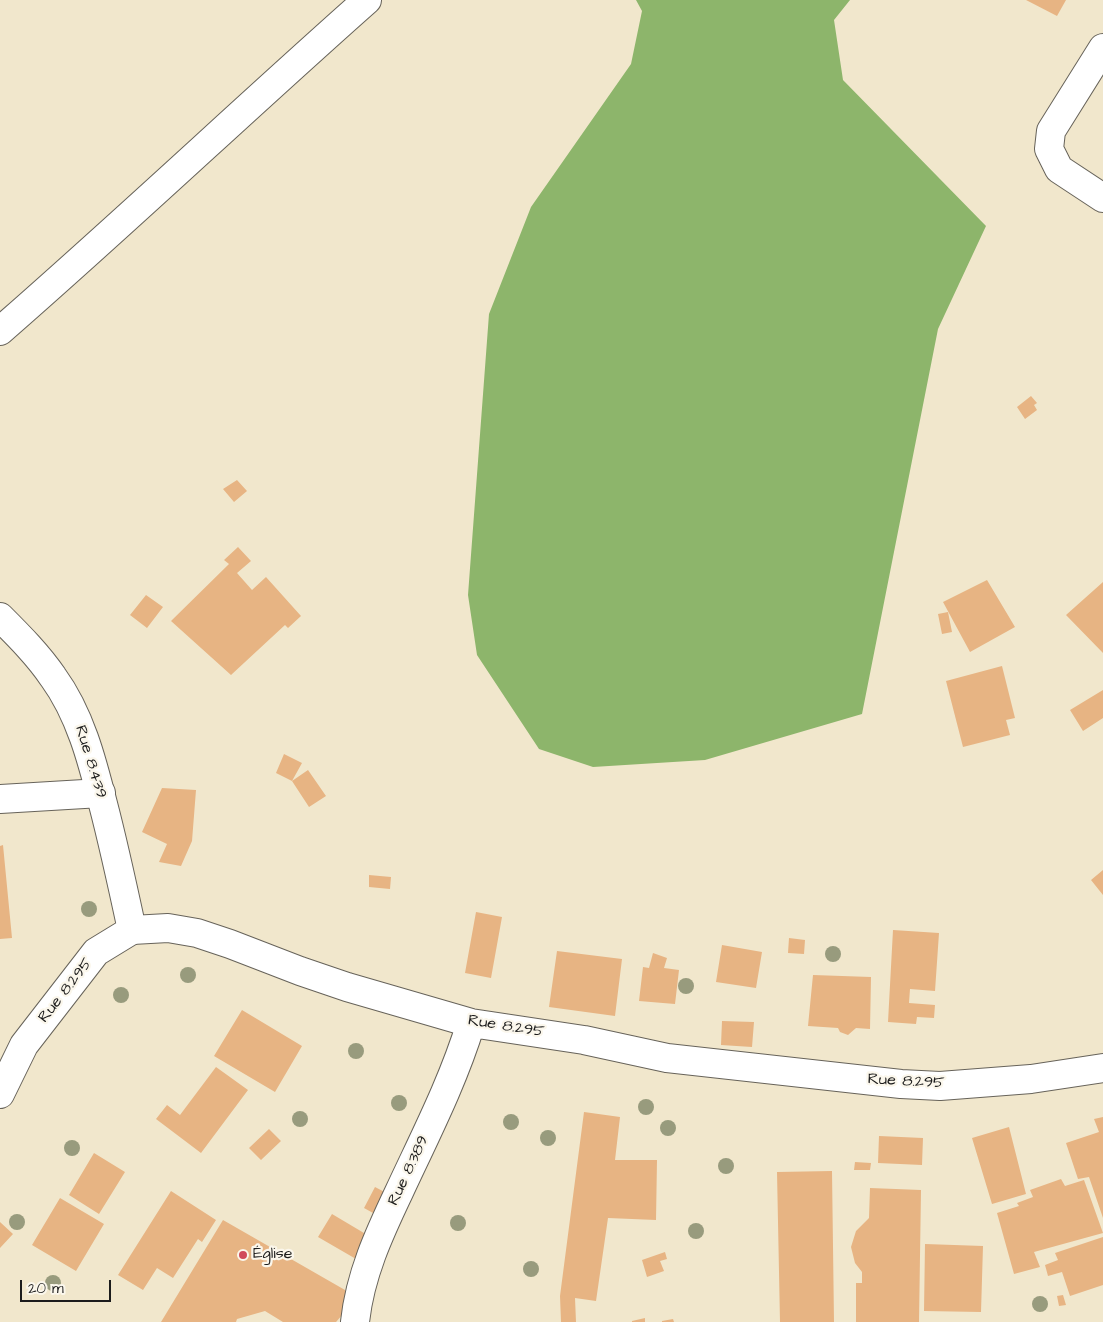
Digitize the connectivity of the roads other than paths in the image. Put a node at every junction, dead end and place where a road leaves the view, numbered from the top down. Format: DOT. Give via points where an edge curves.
graph roads {
  1 [pos="367,0"];
  2 [pos="1103,48"];
  3 [pos="1103,198"];
  4 [pos="0,331"];
  5 [pos="0,617"];
  6 [pos="101,793"];
  7 [pos="0,799"];
  8 [pos="132,930"];
  9 [pos="471,1023"];
  10 [pos="1103,1068"];
  11 [pos="0,1094"];
  12 [pos="355,1322"];
  1 -- 4 [label="street"];
  2 -- 3 [label="street" via="1051,131 1049,149 1059,169"];
  5 -- 6 [label="street, Rue 8.439" via="25,641 54,677 77,719"];
  6 -- 7 [label="street"];
  6 -- 8 [label="street, Rue 8.439"];
  8 -- 9 [label="street, Rue 8.295" via="168,928 197,934 347,987"];
  8 -- 11 [label="street, Rue 8.295" via="96,952 24,1045"];
  9 -- 10 [label="street, Rue 8.295" via="584,1040 667,1058 901,1084 940,1086 1022,1080"];
  9 -- 12 [label="street, Rue 8.389" via="450,1082 368,1262 357,1299"];
}
